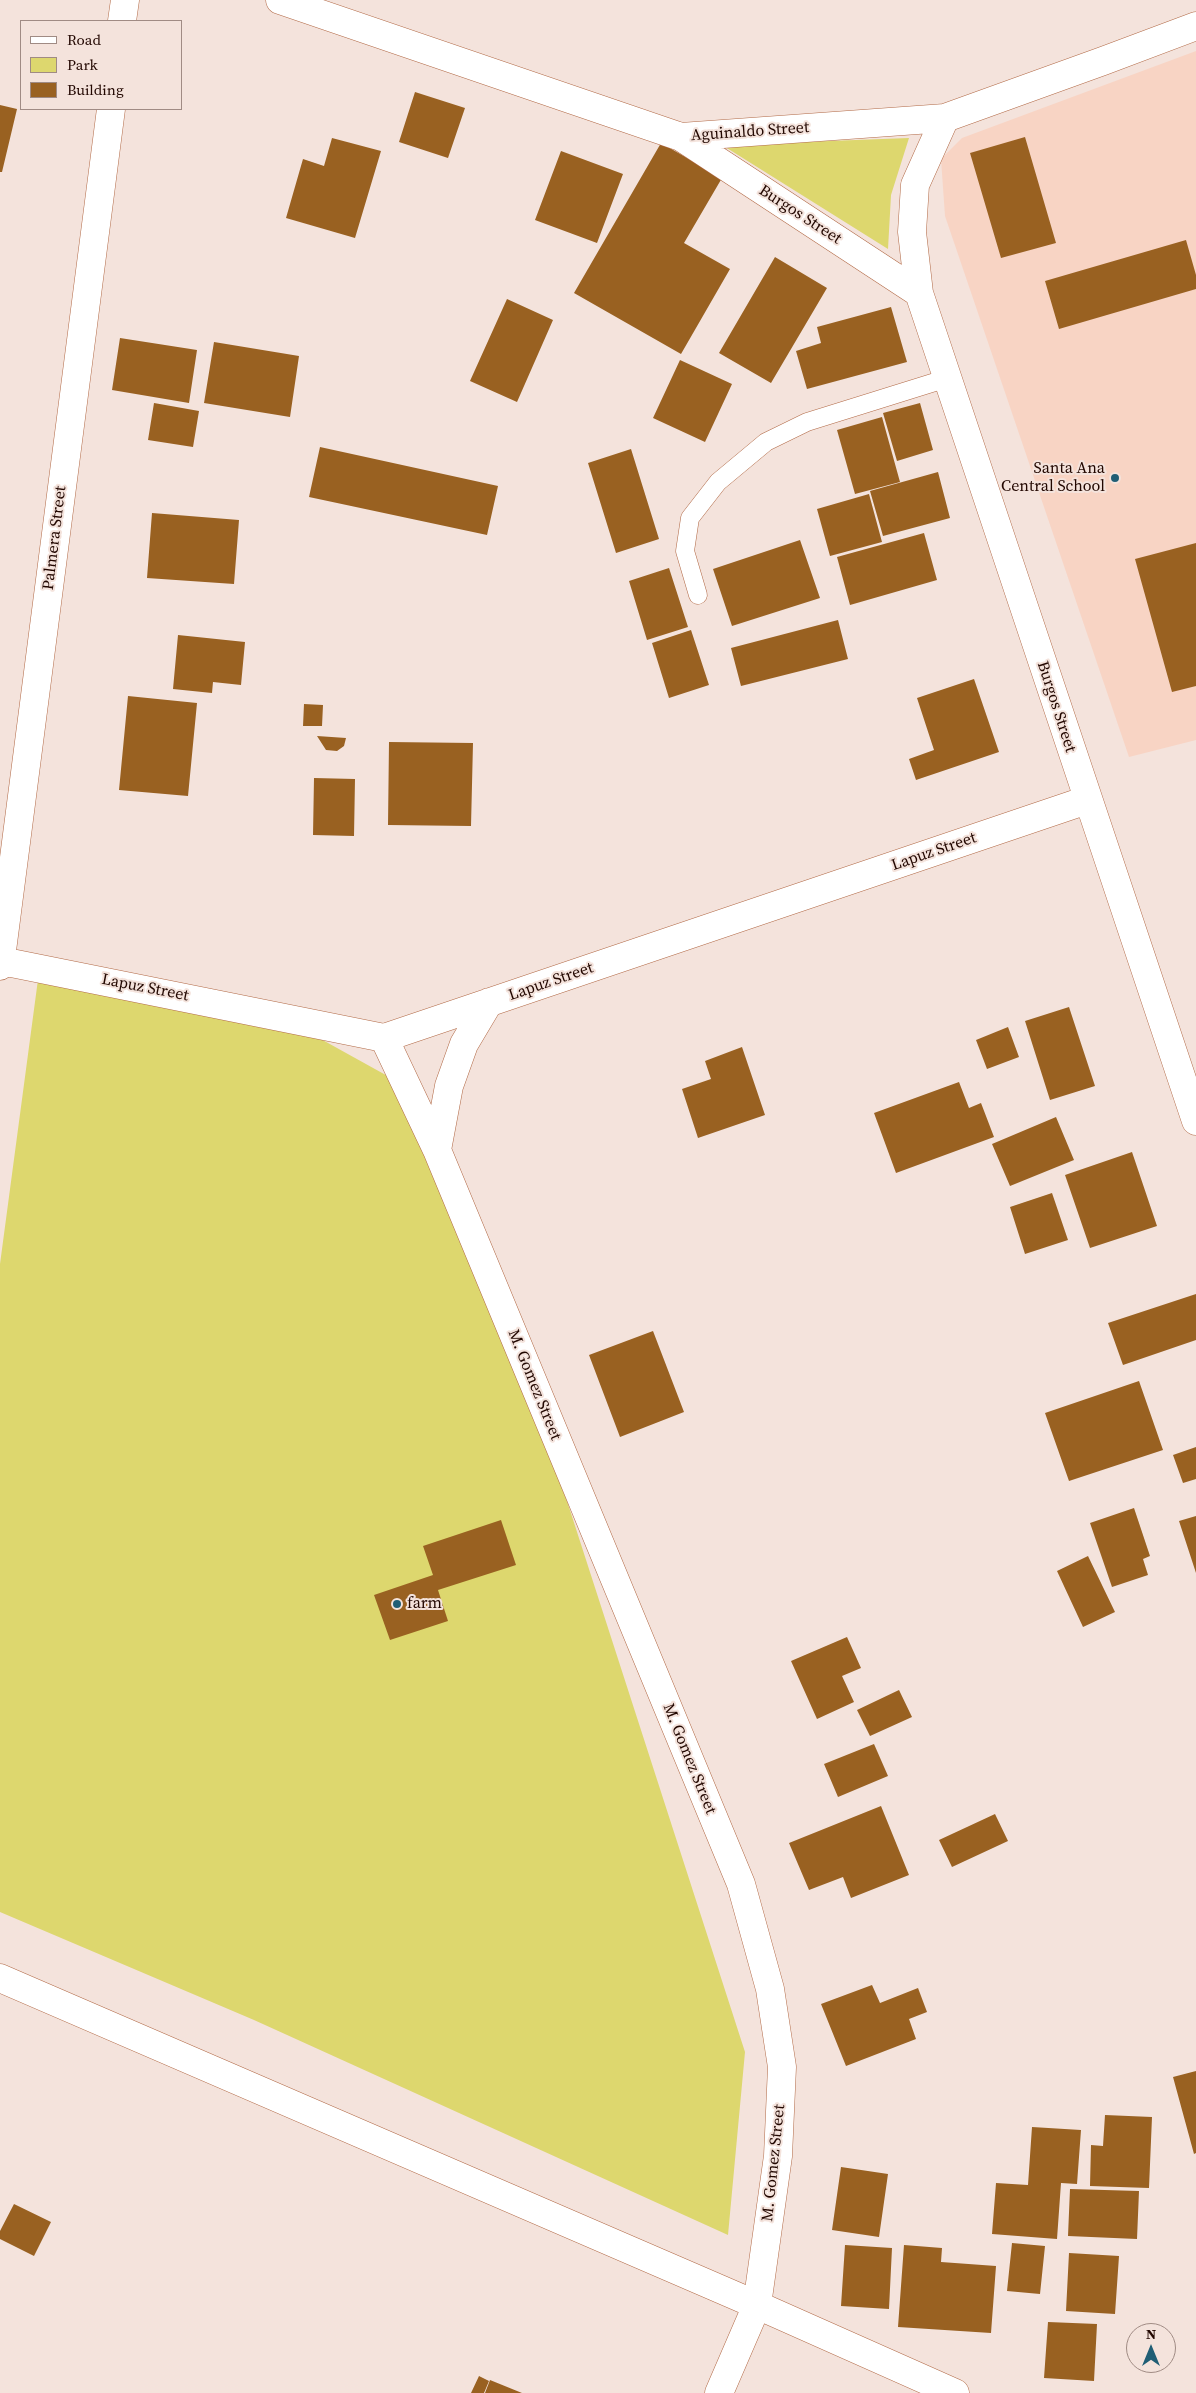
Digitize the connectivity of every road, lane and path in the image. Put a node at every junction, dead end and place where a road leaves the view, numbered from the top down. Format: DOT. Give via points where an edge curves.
graph roads {
  1 [pos="125,0"];
  2 [pos="280,0"];
  3 [pos="122,20"];
  4 [pos="1196,26"];
  5 [pos="111,110"];
  6 [pos="945,118"];
  7 [pos="681,137"];
  8 [pos="920,292"];
  9 [pos="948,378"];
  10 [pos="698,595"];
  11 [pos="1087,800"];
  12 [pos="0,963"];
  13 [pos="489,1002"];
  14 [pos="384,1038"];
  15 [pos="1196,1121"];
  16 [pos="437,1150"];
  17 [pos="0,1978"];
  18 [pos="757,2305"];
  19 [pos="719,2393"];
  20 [pos="955,2393"];
  1 -- 3 [label="street"];
  2 -- 7 [label="street, Aguinaldo Street"];
  4 -- 6 [label="street, Aguinaldo Street"];
  5 -- 12 [label="street, Palmera Street"];
  6 -- 7 [label="street, Aguinaldo Street"];
  6 -- 8 [label="street, Burgos Street" via="915,185 912,232"];
  7 -- 8 [label="street, Burgos Street"];
  8 -- 9 [label="street, Burgos Street"];
  9 -- 10 [label="lane" via="807,422 766,442 718,482 690,518 685,551"];
  9 -- 11 [label="street, Burgos Street"];
  11 -- 13 [label="street, Lapuz Street"];
  11 -- 15 [label="street, Burgos Street"];
  12 -- 14 [label="street, Lapuz Street"];
  13 -- 14 [label="street, Lapuz Street"];
  13 -- 16 [label="street" via="464,1044 449,1086"];
  14 -- 16 [label="street, M. Gomez Street"];
  16 -- 18 [label="street, M. Gomez Street" via="741,1884 770,1989 782,2067 778,2156"];
  17 -- 18 [label="street"];
  18 -- 19 [label="street, M. Gomez Street"];
  18 -- 20 [label="street"];
}
